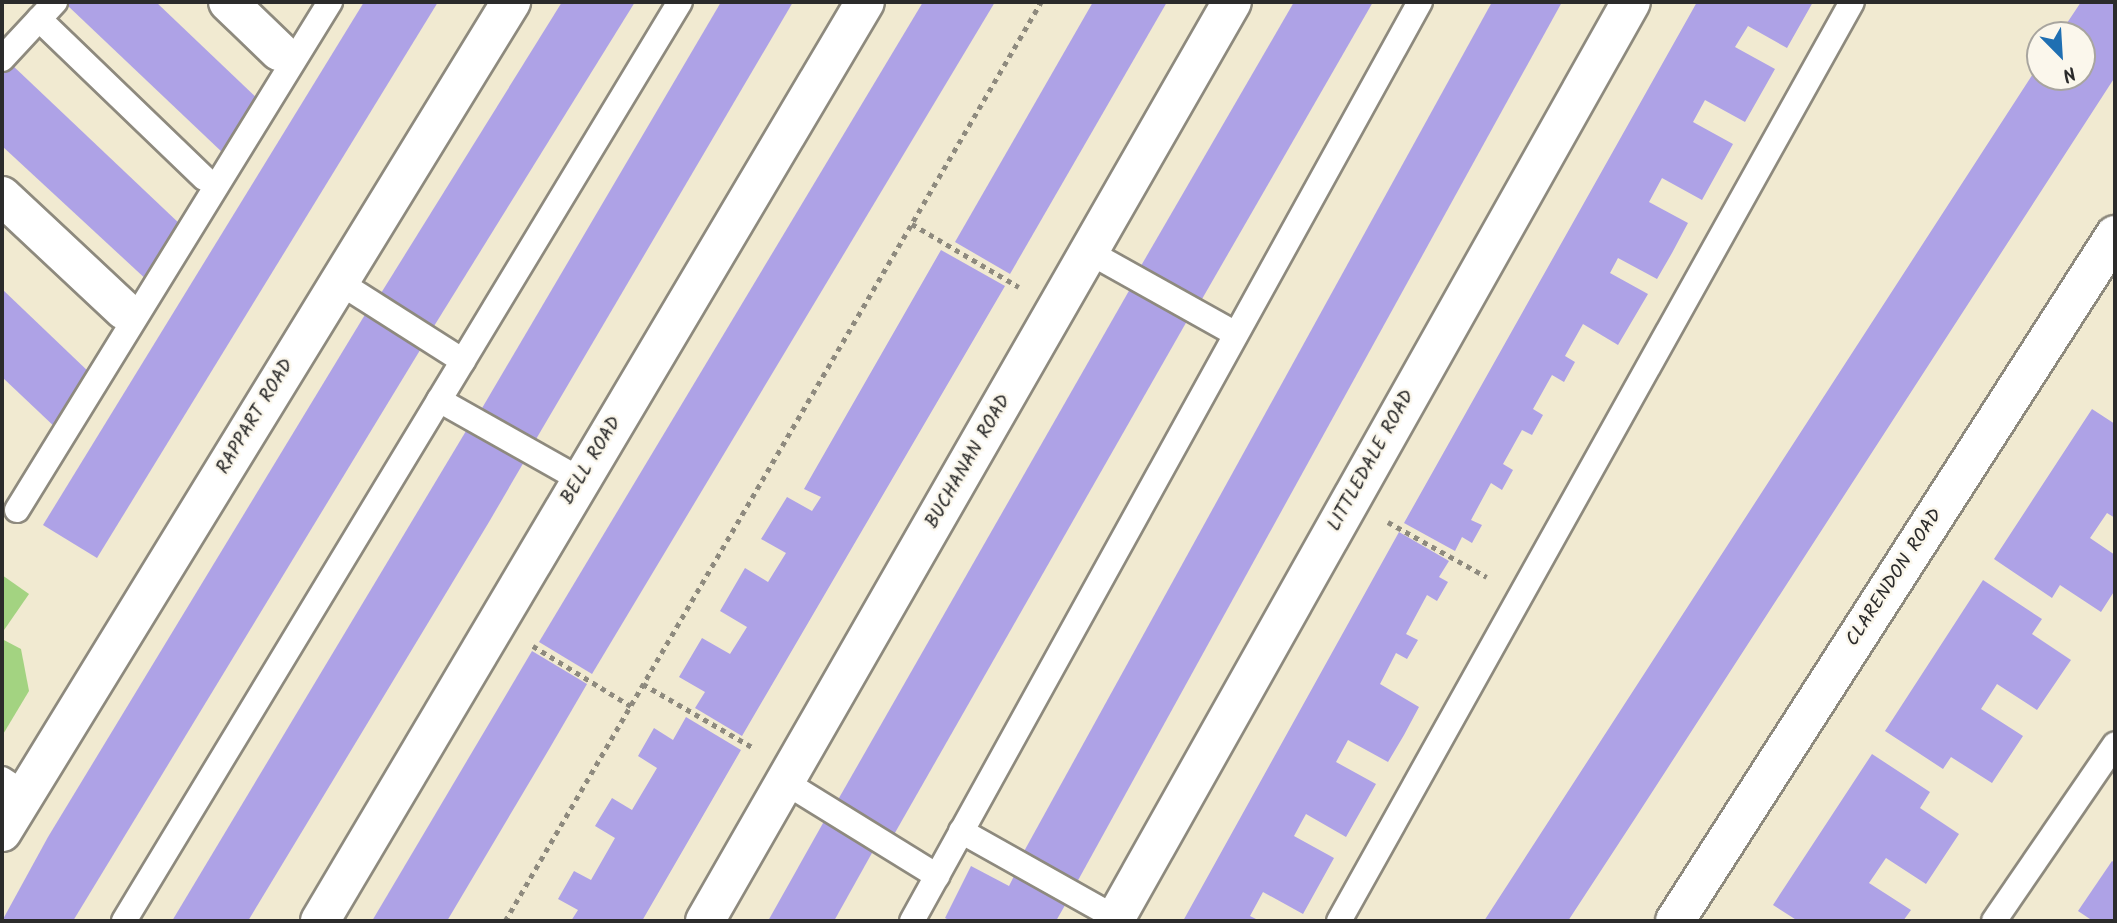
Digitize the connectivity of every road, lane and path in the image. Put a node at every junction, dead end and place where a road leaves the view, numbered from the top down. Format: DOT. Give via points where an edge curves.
graph roads {
  1 [pos="228,2"];
  2 [pos="330,2"];
  3 [pos="511,2"];
  4 [pos="680,2"];
  5 [pos="865,2"];
  6 [pos="1041,2"];
  7 [pos="1232,2"];
  8 [pos="1420,2"];
  9 [pos="1631,2"];
  10 [pos="1852,2"];
  11 [pos="47,10"];
  12 [pos="279,51"];
  13 [pos="2,59"];
  14 [pos="204,178"];
  15 [pos="2,196"];
  16 [pos="912,224"];
  17 [pos="2115,235"];
  18 [pos="1089,252"];
  19 [pos="339,282"];
  20 [pos="1056,309"];
  21 [pos="124,310"];
  22 [pos="1236,334"];
  23 [pos="463,360"];
  24 [pos="439,400"];
  25 [pos="581,480"];
  26 [pos="1350,501"];
  27 [pos="17,510"];
  28 [pos="1519,595"];
  29 [pos="496,623"];
  30 [pos="643,684"];
  31 [pos="631,706"];
  32 [pos="2115,744"];
  33 [pos="788,776"];
  34 [pos="13,787"];
  35 [pos="961,831"];
  36 [pos="2,832"];
  37 [pos="937,876"];
  38 [pos="1115,920"];
  39 [pos="124,921"];
  40 [pos="320,921"];
  41 [pos="505,921"];
  42 [pos="705,921"];
  43 [pos="912,921"];
  44 [pos="1339,921"];
  45 [pos="1675,921"];
  46 [pos="1994,921"];
  1 -- 12 [label="street"];
  2 -- 27 [label="lane"];
  3 -- 19 [label="street, RAPPART ROAD"];
  4 -- 23 [label="lane"];
  5 -- 25 [label="street, BELL ROAD"];
  6 -- 16 [label="path"];
  7 -- 18 [label="street, BUCHANAN ROAD"];
  8 -- 22 [label="lane"];
  9 -- 26 [label="street, LITTLEDALE ROAD"];
  10 -- 28 [label="lane"];
  11 -- 13 [label="lane"];
  11 -- 14 [label="lane"];
  15 -- 21 [label="street"];
  16 -- 20 [label="path"];
  16 -- 30 [label="path"];
  17 -- 45 [label="street, CLARENDON ROAD"];
  18 -- 20 [label="street, BUCHANAN ROAD"];
  18 -- 22 [label="lane"];
  19 -- 23 [label="lane"];
  19 -- 34 [label="street, RAPPART ROAD"];
  20 -- 33 [label="street, BUCHANAN ROAD"];
  22 -- 35 [label="lane"];
  23 -- 24 [label="lane"];
  24 -- 25 [label="lane"];
  24 -- 39 [label="lane"];
  25 -- 29 [label="street, BELL ROAD"];
  26 -- 28 [label="path"];
  26 -- 38 [label="street, LITTLEDALE ROAD"];
  28 -- 44 [label="lane"];
  29 -- 31 [label="path"];
  29 -- 40 [label="street, BELL ROAD"];
  30 -- 31 [label="path"];
  30 -- 33 [label="path"];
  31 -- 41 [label="path"];
  32 -- 46 [label="lane"];
  33 -- 37 [label="lane"];
  33 -- 42 [label="street, BUCHANAN ROAD"];
  34 -- 36 [label="street, RAPPART ROAD"];
  35 -- 37 [label="lane"];
  35 -- 38 [label="lane"];
  37 -- 43 [label="lane"];
}
